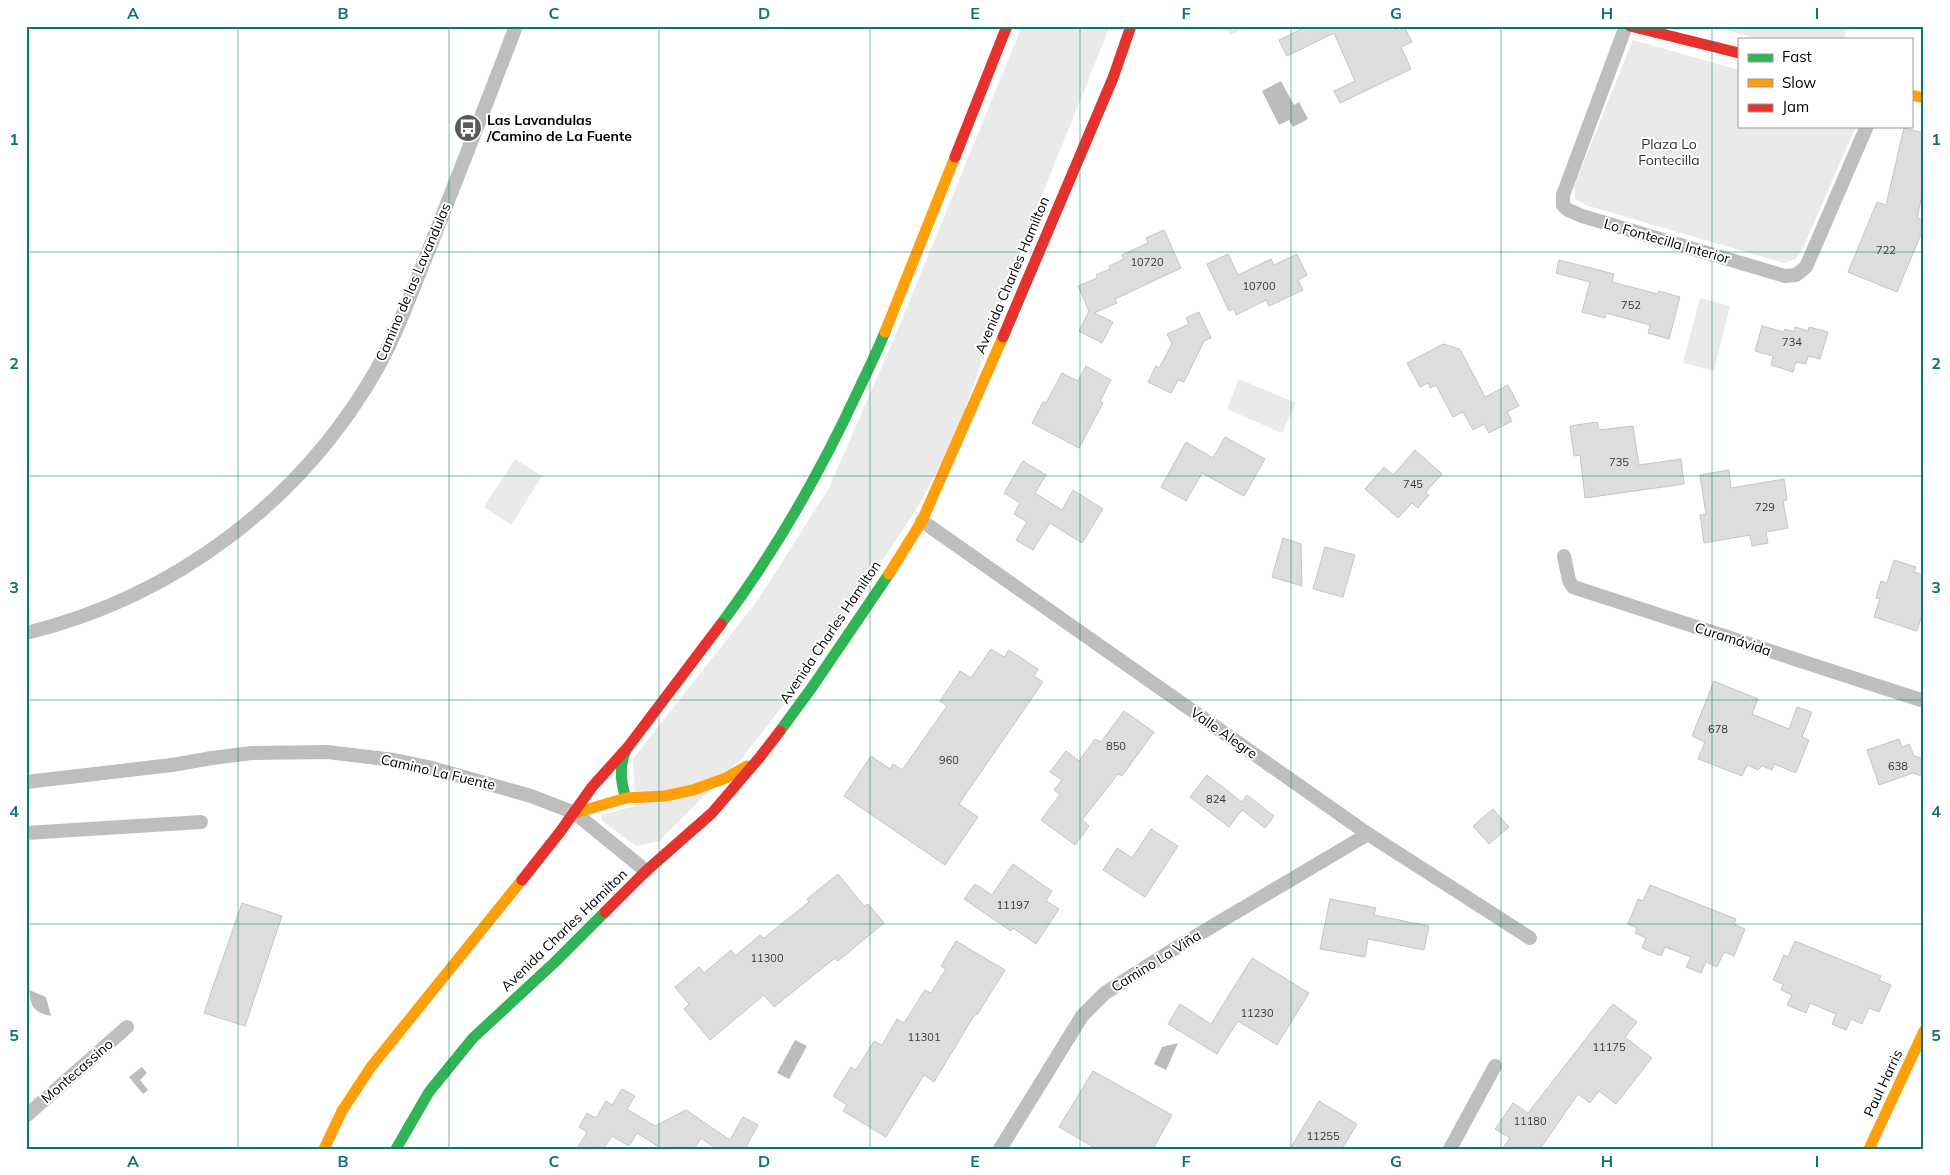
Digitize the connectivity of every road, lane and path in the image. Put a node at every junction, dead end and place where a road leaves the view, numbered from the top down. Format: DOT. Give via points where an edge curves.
graph roads {
  1 [pos="516,26"];
  2 [pos="1007,26"];
  3 [pos="1131,26"];
  4 [pos="1626,26"];
  5 [pos="1630,26"];
  6 [pos="1738,53"];
  7 [pos="1866,128"];
  8 [pos="922,521"];
  9 [pos="1564,556"];
  10 [pos="26,633"];
  11 [pos="1924,701"];
  12 [pos="628,747"];
  13 [pos="760,757"];
  14 [pos="26,782"];
  15 [pos="626,798"];
  16 [pos="575,813"];
  17 [pos="201,822"];
  18 [pos="26,833"];
  19 [pos="1368,834"];
  20 [pos="646,872"];
  21 [pos="1530,938"];
  22 [pos="128,1027"];
  23 [pos="1924,1031"];
  24 [pos="1495,1066"];
  25 [pos="26,1116"];
  26 [pos="324,1149"];
  27 [pos="396,1149"];
  28 [pos="1000,1149"];
  29 [pos="1450,1149"];
  30 [pos="1868,1149"];
  1 -- 10 [label="street, Camino de las Lavandulas" via="394,334 361,396 320,452 252,519 184,569 116,603"];
  2 -- 12 [label="main road" via="883,337 832,447 743,595"];
  3 -- 8 [label="main road, Avenida Charles Hamilton" via="1113,78"];
  4 -- 7 [label="street, Lo Fontecilla Interior" via="1563,195 1563,205 1582,216 1785,276 1796,276 1806,268"];
  5 -- 6 [label="main road"];
  8 -- 13 [label="main road, Avenida Charles Hamilton" via="813,686"];
  8 -- 19 [label="street, Valle Alegre"];
  9 -- 11 [label="street, Curamávida" via="1569,580 1574,587"];
  12 -- 15 [label="main road" via="620,771 620,783"];
  12 -- 16 [label="main road" via="592,787"];
  13 -- 15 [label="main road" via="726,778 693,790 665,796"];
  13 -- 20 [label="main road, Avenida Charles Hamilton" via="712,813"];
  14 -- 16 [label="street, Camino La Fuente" via="252,753 327,752 428,766 531,796"];
  15 -- 16 [label="main road"];
  16 -- 20 [label="street, Camino La Fuente"];
  16 -- 26 [label="main road" via="371,1067 342,1111"];
  17 -- 18 [label="street"];
  19 -- 21 [label="street, Valle Alegre"];
  19 -- 28 [label="street, Camino La Viña" via="1105,993 1082,1016"];
  20 -- 27 [label="main road, Avenida Charles Hamilton" via="473,1038 429,1092"];
  22 -- 25 [label="street, Montecassino"];
  23 -- 30 [label="main road, Paul Harris"];
  24 -- 29 [label="street"];
}
